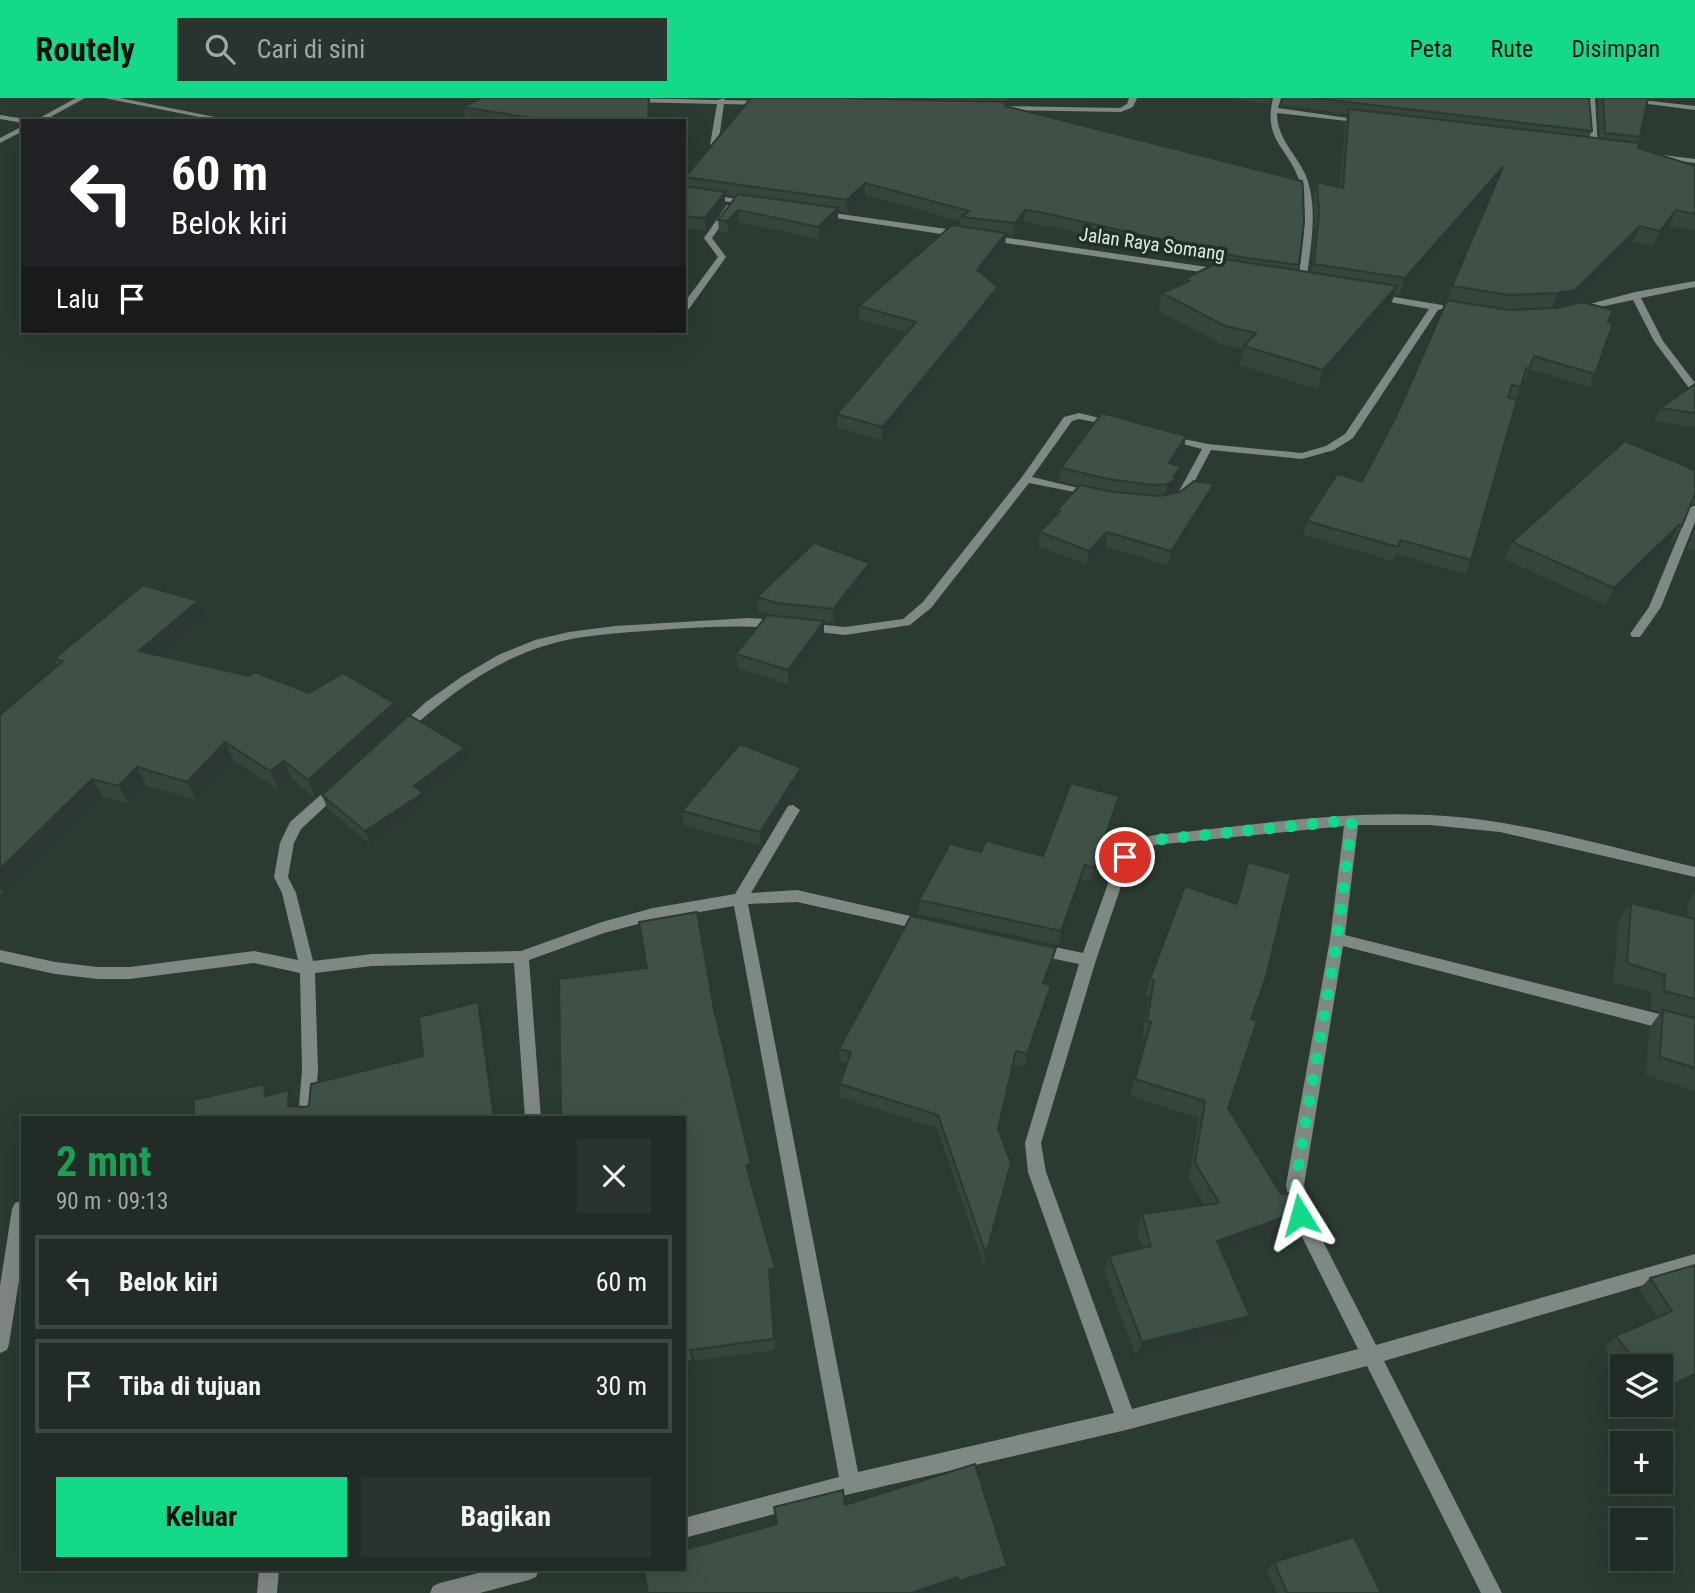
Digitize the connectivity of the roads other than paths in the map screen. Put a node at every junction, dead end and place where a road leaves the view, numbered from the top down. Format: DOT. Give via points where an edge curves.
graph roads {
  1 [pos="81,98"];
  2 [pos="108,98"];
  3 [pos="1133,98"];
  4 [pos="1277,98"];
  5 [pos="1591,98"];
  6 [pos="1605,98"];
  7 [pos="615,100"];
  8 [pos="720,100"];
  9 [pos="771,103"];
  10 [pos="994,108"];
  11 [pos="1695,108"];
  12 [pos="1273,110"];
  13 [pos="0,117"];
  14 [pos="41,119"];
  15 [pos="221,119"];
  16 [pos="21,120"];
  17 [pos="1380,123"];
  18 [pos="21,129"];
  19 [pos="0,141"];
  20 [pos="714,145"];
  21 [pos="1580,147"];
  22 [pos="1594,149"];
  23 [pos="1606,150"];
  24 [pos="1644,155"];
  25 [pos="1695,161"];
  26 [pos="686,193"];
  27 [pos="735,201"];
  28 [pos="763,205"];
  29 [pos="804,211"];
  30 [pos="970,235"];
  31 [pos="984,237"];
  32 [pos="1233,274"];
  33 [pos="1288,282"];
  34 [pos="1302,284"];
  35 [pos="1695,284"];
  36 [pos="1315,286"];
  37 [pos="1368,295"];
  38 [pos="1635,295"];
  39 [pos="686,306"];
  40 [pos="1435,307"];
  41 [pos="1448,309"];
  42 [pos="1563,312"];
  43 [pos="1695,390"];
  44 [pos="1132,427"];
  45 [pos="1157,434"];
  46 [pos="1208,447"];
  47 [pos="1026,480"];
  48 [pos="1105,497"];
  49 [pos="1157,506"];
  50 [pos="1695,508"];
  51 [pos="1636,634"];
  52 [pos="394,737"];
  53 [pos="345,781"];
  54 [pos="793,810"];
  55 [pos="1352,820"];
  56 [pos="1695,872"];
  57 [pos="740,898"];
  58 [pos="938,927"];
  59 [pos="1337,939"];
  60 [pos="1020,945"];
  61 [pos="0,956"];
  62 [pos="521,957"];
  63 [pos="1088,960"];
  64 [pos="307,968"];
  65 [pos="1695,1030"];
  66 [pos="306,1116"];
  67 [pos="533,1116"];
  68 [pos="21,1209"];
  69 [pos="1695,1262"];
  70 [pos="0,1344"];
  71 [pos="1372,1354"];
  72 [pos="1126,1420"];
  73 [pos="850,1484"];
  74 [pos="686,1527"];
  75 [pos="268,1571"];
  76 [pos="525,1571"];
  77 [pos="267,1593"];
  78 [pos="440,1593"];
  79 [pos="1492,1593"];
  1 -- 14 [label="street"];
  2 -- 15 [label="street"];
  3 -- 10 [label="street" via="1121,110"];
  4 -- 12 [label="street"];
  5 -- 22 [label="street"];
  6 -- 11 [label="street"];
  7 -- 8 [label="street"];
  8 -- 9 [label="street"];
  8 -- 20 [label="street"];
  12 -- 17 [label="street"];
  12 -- 34 [label="street" via="1272,128 1305,183 1309,210"];
  13 -- 16 [label="street"];
  18 -- 19 [label="street"];
  21 -- 22 [label="street"];
  22 -- 23 [label="street"];
  24 -- 25 [label="street"];
  26 -- 27 [label="street"];
  27 -- 28 [label="street"];
  27 -- 39 [label="street" via="708,238 722,257"];
  29 -- 30 [label="street"];
  31 -- 32 [label="street, Jalan Raya Somang"];
  33 -- 34 [label="street"];
  34 -- 36 [label="street"];
  35 -- 38 [label="street"];
  37 -- 40 [label="street"];
  38 -- 42 [label="street"];
  38 -- 43 [label="street" via="1659,341"];
  40 -- 41 [label="street"];
  40 -- 46 [label="street" via="1349,436 1330,448 1302,456"];
  44 -- 47 [label="street" via="1079,416 1068,419"];
  45 -- 46 [label="street"];
  46 -- 49 [label="street" via="1180,499 1170,506"];
  47 -- 48 [label="street"];
  47 -- 52 [label="street" via="927,605 906,622 845,631 753,621 572,635 537,643 486,668 433,701"];
  50 -- 51 [label="street" via="1655,607"];
  53 -- 64 [label="street" via="295,826 287,843 281,877"];
  54 -- 57 [label="street"];
  55 -- 56 [label="street" via="1430,820 1500,827"];
  55 -- 59 [label="street"];
  55 -- 63 [label="street" via="1137,844 1125,857"];
  57 -- 58 [label="street" via="797,896"];
  57 -- 62 [label="street" via="653,914"];
  57 -- 73 [label="street"];
  59 -- 65 [label="street"];
  59 -- 71 [label="street" via="1295,1185 1300,1215"];
  60 -- 63 [label="street"];
  61 -- 64 [label="street" via="98,974 254,957"];
  62 -- 64 [label="street" via="372,960"];
  62 -- 67 [label="street"];
  63 -- 72 [label="street" via="1033,1143 1037,1172"];
  64 -- 66 [label="street" via="310,1071"];
  68 -- 70 [label="street"];
  69 -- 71 [label="street"];
  71 -- 72 [label="street"];
  71 -- 79 [label="street"];
  72 -- 73 [label="street"];
  73 -- 74 [label="street"];
  75 -- 77 [label="street"];
  76 -- 78 [label="street"];
}
